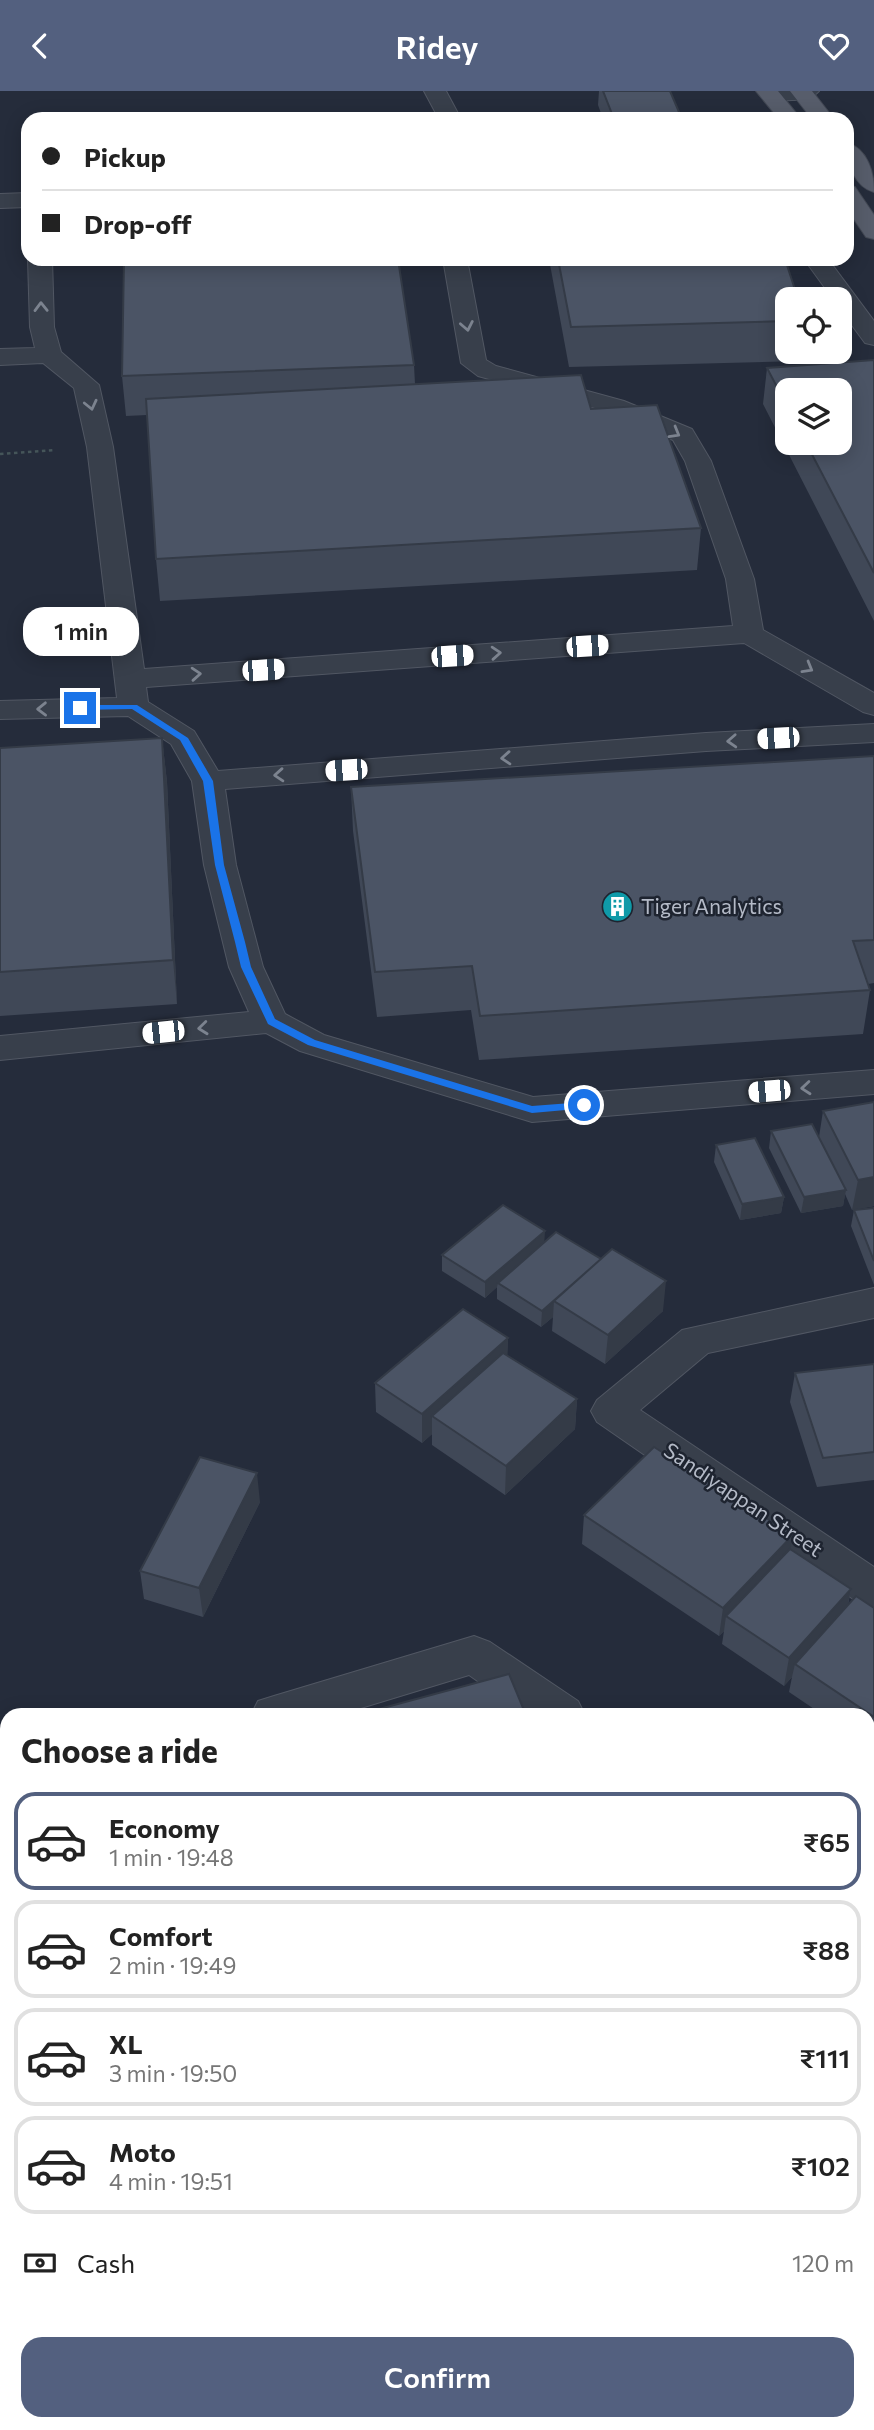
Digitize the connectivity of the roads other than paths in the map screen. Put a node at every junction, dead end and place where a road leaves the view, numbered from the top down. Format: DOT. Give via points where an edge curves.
graph roads {
  1 [pos="435,91"];
  2 [pos="801,91"];
  3 [pos="807,91"];
  4 [pos="768,93"];
  5 [pos="446,112"];
  6 [pos="784,112"];
  7 [pos="818,112"];
  8 [pos="854,159"];
  9 [pos="874,185"];
  10 [pos="21,200"];
  11 [pos="0,201"];
  12 [pos="854,202"];
  13 [pos="874,232"];
  14 [pos="40,266"];
  15 [pos="456,266"];
  16 [pos="821,266"];
  17 [pos="874,338"];
  18 [pos="49,355"];
  19 [pos="0,358"];
  20 [pos="749,634"];
  21 [pos="131,693"];
  22 [pos="874,706"];
  23 [pos="0,709"];
  24 [pos="874,733"];
  25 [pos="208,781"];
  26 [pos="271,1021"];
  27 [pos="0,1048"];
  28 [pos="874,1082"];
  29 [pos="874,1303"];
  30 [pos="874,1590"];
  31 [pos="297,1708"];
  32 [pos="552,1708"];
  1 -- 5 [label="street"];
  2 -- 3 [label="street"];
  2 -- 4 [label="street"];
  2 -- 7 [label="main road"];
  4 -- 6 [label="main road"];
  8 -- 9 [label="main road"];
  10 -- 11 [label="street"];
  12 -- 13 [label="main road"];
  18 -- 14 [label="street, one-way" via="42,327"];
  15 -- 20 [label="street, one-way" via="474,363 487,371 615,406 683,435 698,461 740,579"];
  16 -- 17 [label="street"];
  18 -- 19 [label="street"];
  18 -- 21 [label="street, one-way" via="86,384 100,447"];
  21 -- 20 [label="street, one-way"];
  20 -- 22 [label="street, one-way"];
  21 -- 23 [label="street, one-way"];
  21 -- 25 [label="street" via="183,738"];
  24 -- 25 [label="street, one-way"];
  25 -- 26 [label="street" via="220,865 243,954"];
  26 -- 27 [label="street, one-way"];
  28 -- 26 [label="street, one-way" via="532,1109 312,1043"];
  29 -- 30 [label="street, Sandiyappan Street" via="696,1341 611,1411"];
  31 -- 32 [label="street" via="474,1655"];
}
